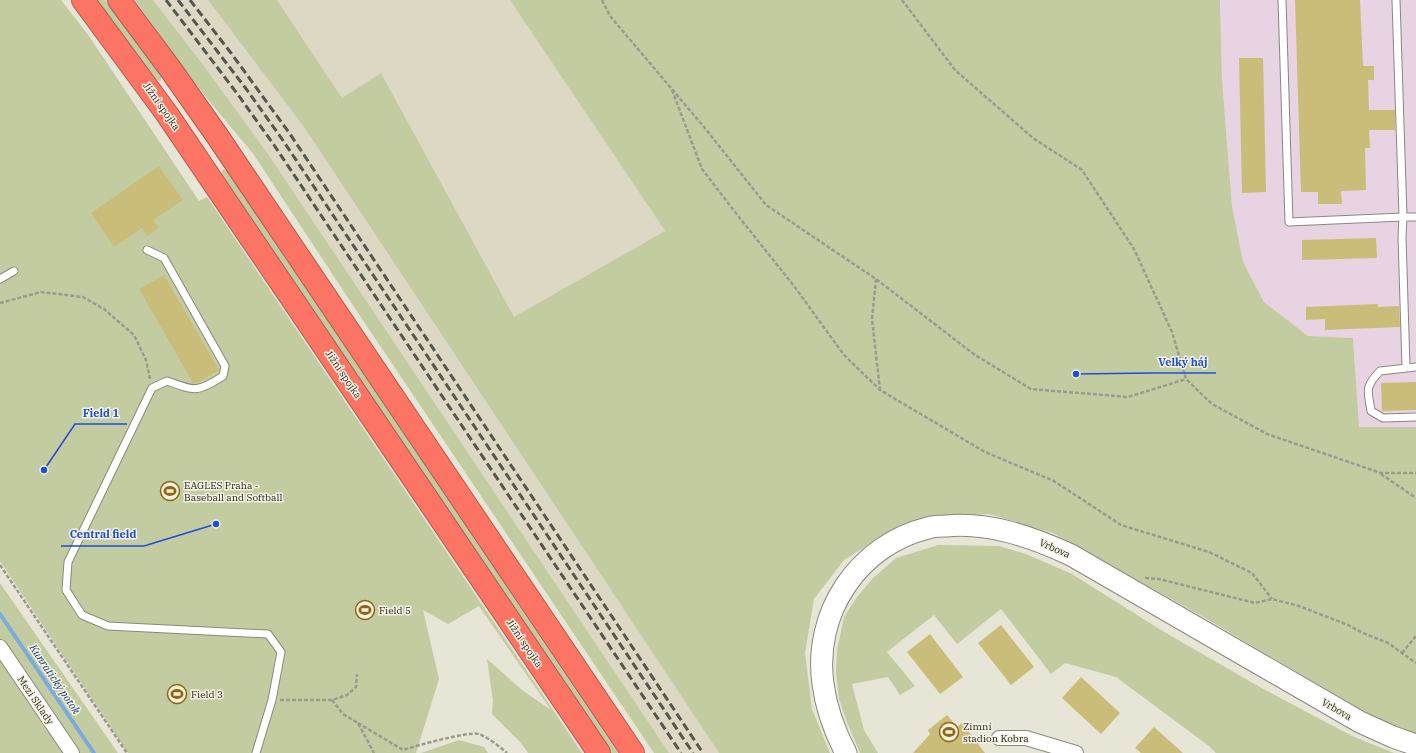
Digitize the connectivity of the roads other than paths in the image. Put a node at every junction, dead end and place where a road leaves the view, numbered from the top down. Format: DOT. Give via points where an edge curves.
graph roads {
  1 [pos="83,0"];
  2 [pos="119,0"];
  3 [pos="1282,0"];
  4 [pos="1396,0"];
  5 [pos="1403,217"];
  6 [pos="1416,217"];
  7 [pos="147,250"];
  8 [pos="14,271"];
  9 [pos="0,279"];
  10 [pos="1406,367"];
  11 [pos="1416,367"];
  12 [pos="1416,417"];
  13 [pos="0,647"];
  14 [pos="999,738"];
  15 [pos="1416,745"];
  16 [pos="72,753"];
  17 [pos="256,753"];
  18 [pos="599,753"];
  19 [pos="633,753"];
  20 [pos="846,753"];
  21 [pos="1076,753"];
  1 -- 18 [label="highway, Jižní spojka" via="167,114"];
  2 -- 19 [label="highway" via="222,143"];
  3 -- 5 [label="lane" via="1289,222"];
  4 -- 5 [label="lane"];
  5 -- 6 [label="lane"];
  5 -- 10 [label="lane"];
  7 -- 17 [label="lane" via="164,258 225,366 223,376 208,386 192,390 167,381 152,388 68,562 66,590 82,616 108,626 268,634 281,652 272,700"];
  8 -- 9 [label="lane"];
  10 -- 11 [label="lane"];
  10 -- 12 [label="lane" via="1380,371 1371,381 1368,387 1371,411 1382,418"];
  13 -- 16 [label="street, Mezi Sklady"];
  14 -- 21 [label="street" via="1026,738"];
  15 -- 20 [label="main road, Vrbova" via="1360,722 1071,555 1040,540 989,527 960,525 928,527 901,537 862,564 836,600 826,623 822,684 830,716"];
}
